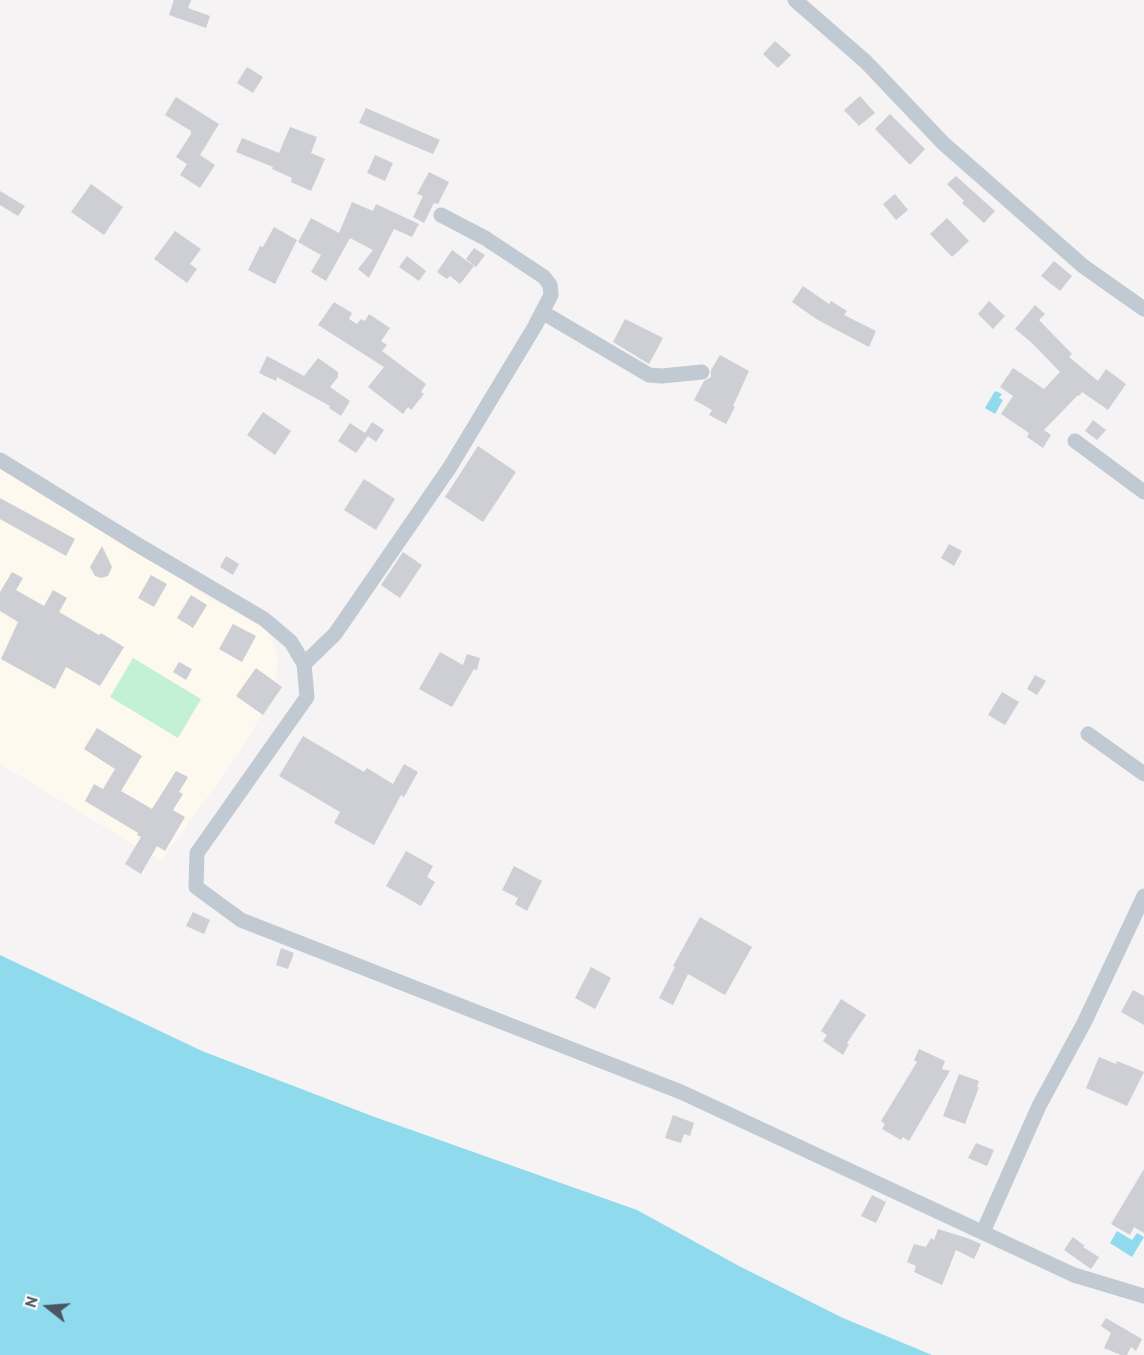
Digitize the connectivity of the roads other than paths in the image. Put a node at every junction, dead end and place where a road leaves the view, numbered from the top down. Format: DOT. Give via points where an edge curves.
graph roads {
  1 [pos="795,0"];
  2 [pos="441,215"];
  3 [pos="1144,309"];
  4 [pos="542,312"];
  5 [pos="702,372"];
  6 [pos="1075,441"];
  7 [pos="0,460"];
  8 [pos="1144,492"];
  9 [pos="304,664"];
  10 [pos="1088,734"];
  11 [pos="1144,774"];
  12 [pos="1144,896"];
  13 [pos="983,1232"];
  14 [pos="1144,1296"];
  1 -- 3 [label="street" via="866,62 943,143 1083,266"];
  2 -- 4 [label="street" via="544,277 551,295"];
  4 -- 5 [label="street" via="649,375"];
  4 -- 9 [label="street" via="450,467 335,634"];
  6 -- 8 [label="street"];
  7 -- 9 [label="street" via="264,619 291,642"];
  9 -- 13 [label="street" via="307,697 197,853 196,887 242,920 681,1092"];
  10 -- 11 [label="street"];
  12 -- 13 [label="street" via="1039,1106"];
  13 -- 14 [label="street" via="1074,1275"];
}
